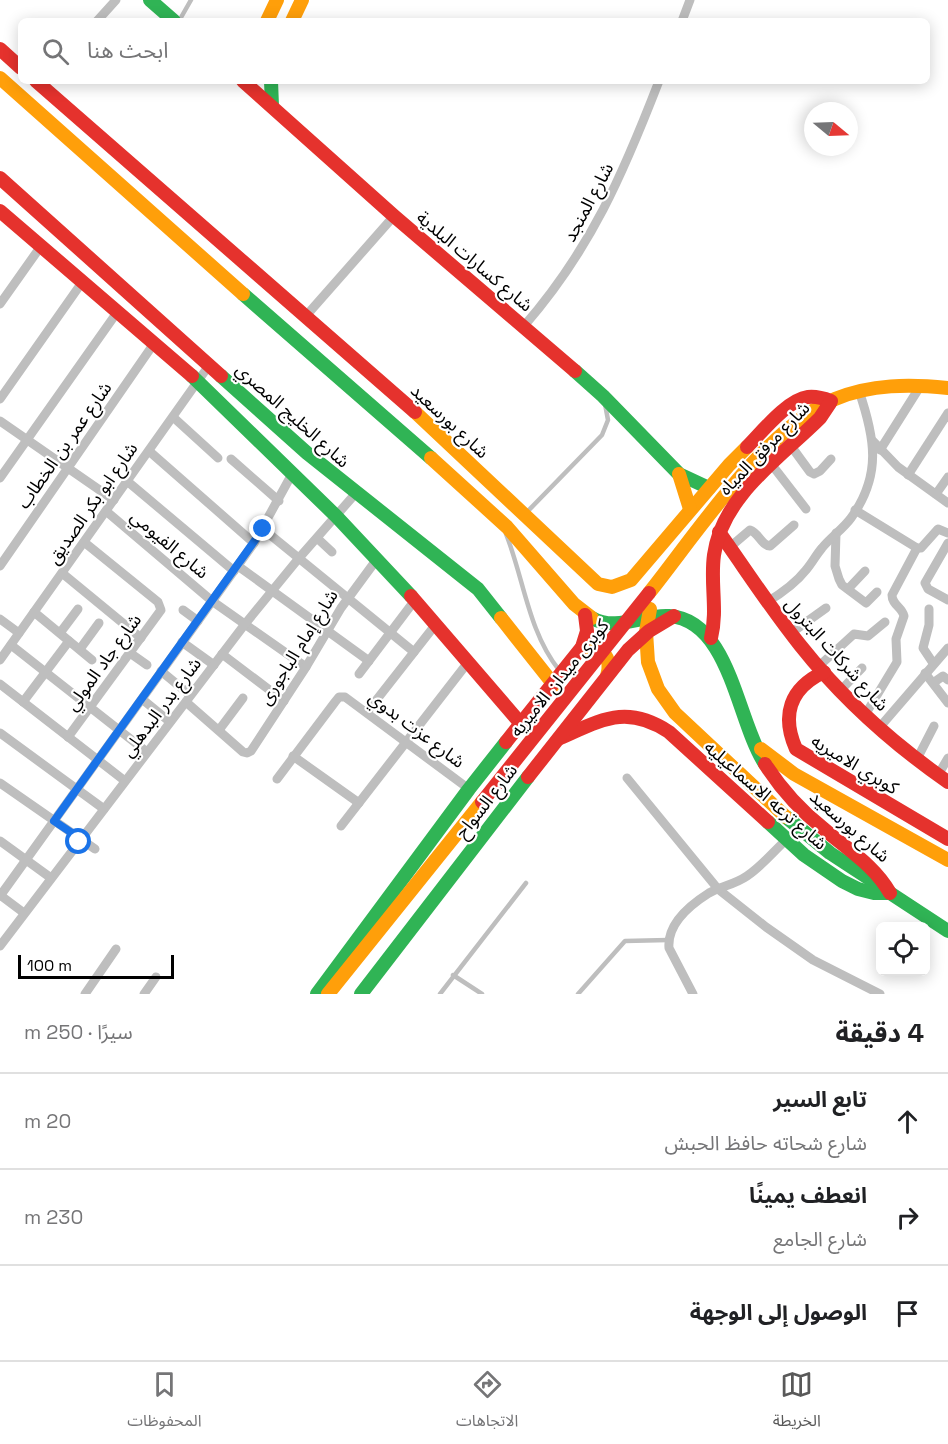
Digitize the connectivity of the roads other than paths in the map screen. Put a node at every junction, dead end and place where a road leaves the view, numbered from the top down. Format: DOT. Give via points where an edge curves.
graph roads {
  1 [pos="116,0"];
  2 [pos="150,0"];
  3 [pos="191,0"];
  4 [pos="277,0"];
  5 [pos="302,0"];
  6 [pos="690,0"];
  7 [pos="100,18"];
  8 [pos="172,18"];
  9 [pos="178,18"];
  10 [pos="268,18"];
  11 [pos="293,18"];
  12 [pos="683,18"];
  13 [pos="0,49"];
  14 [pos="18,65"];
  15 [pos="0,78"];
  16 [pos="41,84"];
  17 [pos="246,84"];
  18 [pos="271,84"];
  19 [pos="658,84"];
  20 [pos="272,106"];
  21 [pos="0,178"];
  22 [pos="0,211"];
  23 [pos="394,216"];
  24 [pos="41,246"];
  25 [pos="83,282"];
  26 [pos="0,304"];
  27 [pos="118,310"];
  28 [pos="304,317"];
  29 [pos="524,326"];
  30 [pos="155,342"];
  31 [pos="210,364"];
  32 [pos="198,381"];
  33 [pos="921,385"];
  34 [pos="948,388"];
  35 [pos="859,391"];
  36 [pos="398,396"];
  37 [pos="603,396"];
  38 [pos="0,399"];
  39 [pos="831,400"];
  40 [pos="173,417"];
  41 [pos="384,419"];
  42 [pos="422,419"];
  43 [pos="946,420"];
  44 [pos="0,421"];
  45 [pos="27,439"];
  46 [pos="409,440"];
  47 [pos="873,441"];
  48 [pos="791,446"];
  49 [pos="880,450"];
  50 [pos="149,451"];
  51 [pos="218,458"];
  52 [pos="231,459"];
  53 [pos="831,459"];
  54 [pos="772,465"];
  55 [pos="68,468"];
  56 [pos="292,474"];
  57 [pos="679,474"];
  58 [pos="908,475"];
  59 [pos="0,477"];
  60 [pos="948,477"];
  61 [pos="127,481"];
  62 [pos="709,488"];
  63 [pos="356,494"];
  64 [pos="936,494"];
  65 [pos="114,500"];
  66 [pos="279,501"];
  67 [pos="948,503"];
  68 [pos="690,508"];
  69 [pos="806,509"];
  70 [pos="855,510"];
  71 [pos="106,511"];
  72 [pos="525,515"];
  73 [pos="336,516"];
  74 [pos="500,520"];
  75 [pos="794,525"];
  76 [pos="263,529"];
  77 [pos="719,532"];
  78 [pos="836,533"];
  79 [pos="948,533"];
  80 [pos="317,538"];
  81 [pos="84,542"];
  82 [pos="254,543"];
  83 [pos="948,543"];
  84 [pos="730,547"];
  85 [pos="917,548"];
  86 [pos="332,552"];
  87 [pos="299,558"];
  88 [pos="376,558"];
  89 [pos="0,566"];
  90 [pos="236,568"];
  91 [pos="865,572"];
  92 [pos="62,573"];
  93 [pos="663,577"];
  94 [pos="848,589"];
  95 [pos="272,591"];
  96 [pos="877,592"];
  97 [pos="348,597"];
  98 [pos="415,600"];
  99 [pos="948,600"];
  100 [pos="212,601"];
  101 [pos="767,602"];
  102 [pos="826,608"];
  103 [pos="78,609"];
  104 [pos="929,609"];
  105 [pos="183,610"];
  106 [pos="34,612"];
  107 [pos="585,615"];
  108 [pos="674,616"];
  109 [pos="0,619"];
  110 [pos="198,621"];
  111 [pos="885,622"];
  112 [pos="99,623"];
  113 [pos="245,624"];
  114 [pos="436,624"];
  115 [pos="328,632"];
  116 [pos="19,633"];
  117 [pos="60,633"];
  118 [pos="391,633"];
  119 [pos="791,633"];
  120 [pos="141,638"];
  121 [pos="711,638"];
  122 [pos="69,641"];
  123 [pos="182,642"];
  124 [pos="11,645"];
  125 [pos="582,647"];
  126 [pos="948,648"];
  127 [pos="80,649"];
  128 [pos="414,652"];
  129 [pos="130,653"];
  130 [pos="222,654"];
  131 [pos="0,660"];
  132 [pos="92,660"];
  133 [pos="369,661"];
  134 [pos="469,661"];
  135 [pos="933,663"];
  136 [pos="147,665"];
  137 [pos="214,665"];
  138 [pos="306,667"];
  139 [pos="862,668"];
  140 [pos="822,669"];
  141 [pos="161,671"];
  142 [pos="45,672"];
  143 [pos="925,673"];
  144 [pos="359,674"];
  145 [pos="607,676"];
  146 [pos="559,679"];
  147 [pos="948,680"];
  148 [pos="933,682"];
  149 [pos="0,684"];
  150 [pos="841,690"];
  151 [pos="243,698"];
  152 [pos="142,699"];
  153 [pos="188,699"];
  154 [pos="284,701"];
  155 [pos="23,702"];
  156 [pos="948,704"];
  157 [pos="90,708"];
  158 [pos="367,712"];
  159 [pos="865,715"];
  160 [pos="170,722"];
  161 [pos="522,725"];
  162 [pos="934,726"];
  163 [pos="879,728"];
  164 [pos="119,730"];
  165 [pos="219,730"];
  166 [pos="0,733"];
  167 [pos="68,737"];
  168 [pos="558,739"];
  169 [pos="406,741"];
  170 [pos="751,742"];
  171 [pos="147,752"];
  172 [pos="293,756"];
  173 [pos="948,758"];
  174 [pos="916,759"];
  175 [pos="98,760"];
  176 [pos="627,778"];
  177 [pos="943,778"];
  178 [pos="277,779"];
  179 [pos="125,781"];
  180 [pos="0,783"];
  181 [pos="77,789"];
  182 [pos="469,789"];
  183 [pos="359,803"];
  184 [pos="104,809"];
  185 [pos="54,821"];
  186 [pos="341,826"];
  187 [pos="81,839"];
  188 [pos="948,839"];
  189 [pos="786,840"];
  190 [pos="0,841"];
  191 [pos="95,849"];
  192 [pos="26,860"];
  193 [pos="948,861"];
  194 [pos="51,878"];
  195 [pos="526,883"];
  196 [pos="718,889"];
  197 [pos="890,893"];
  198 [pos="0,896"];
  199 [pos="24,913"];
  200 [pos="948,931"];
  201 [pos="668,940"];
  202 [pos="0,946"];
  203 [pos="116,949"];
  204 [pos="453,975"];
  205 [pos="156,977"];
  206 [pos="85,994"];
  207 [pos="144,994"];
  208 [pos="316,994"];
  209 [pos="328,994"];
  210 [pos="361,994"];
  211 [pos="440,994"];
  212 [pos="482,994"];
  213 [pos="578,994"];
  214 [pos="693,994"];
  215 [pos="880,994"];
  1 -- 7 [label="street"];
  2 -- 8 [label="main road"];
  3 -- 9 [label="lane"];
  4 -- 10 [label="main road"];
  5 -- 11 [label="main road"];
  6 -- 12 [label="street"];
  13 -- 14 [label="main road"];
  15 -- 41 [label="main road"];
  16 -- 28 [label="main road, شارع بورسعيد"];
  17 -- 20 [label="main road, شارع كسارات البلدية"];
  18 -- 20 [label="main road"];
  19 -- 29 [label="street, شارع المنجد" via="629,159 598,221 562,279"];
  20 -- 23 [label="main road, شارع كسارات البلدية"];
  21 -- 31 [label="main road, شارع الخليج المصري"];
  22 -- 24 [label="main road"];
  23 -- 28 [label="street"];
  23 -- 29 [label="main road, شارع كسارات البلدية"];
  24 -- 25 [label="main road"];
  24 -- 26 [label="street"];
  25 -- 27 [label="main road"];
  25 -- 38 [label="street"];
  27 -- 30 [label="main road"];
  27 -- 45 [label="street"];
  28 -- 36 [label="main road, شارع بورسعيد"];
  29 -- 37 [label="main road, شارع كسارات البلدية"];
  30 -- 32 [label="main road"];
  30 -- 55 [label="street, شارع عمر بن الخطاب"];
  31 -- 32 [label="street, شارع ابو بكر الصديق"];
  31 -- 63 [label="main road, شارع الخليج المصري"];
  32 -- 40 [label="street, شارع ابو بكر الصديق"];
  32 -- 56 [label="main road"];
  33 -- 34 [label="main road, شارع مرفق المياه"];
  33 -- 35 [label="main road, شارع مرفق المياه"];
  33 -- 49 [label="street"];
  35 -- 39 [label="main road, شارع مرفق المياه"];
  35 -- 47 [label="street"];
  36 -- 41 [label="main road" via="394,410"];
  36 -- 42 [label="main road, شارع بورسعيد"];
  37 -- 57 [label="main road, شارع كسارات البلدية"];
  37 -- 72 [label="lane" via="608,420 602,435"];
  39 -- 48 [label="main road, شارع مرفق المياه" via="820,418"];
  39 -- 62 [label="main road, شارع بورسعيد" via="806,397 789,405"];
  39 -- 93 [label="main road, كوبرى ميدان الاميريه" via="788,428 728,492"];
  40 -- 50 [label="street, شارع ابو بكر الصديق"];
  40 -- 51 [label="street"];
  41 -- 46 [label="main road"];
  42 -- 46 [label="main road" via="411,430"];
  42 -- 72 [label="main road, شارع بورسعيد"];
  43 -- 58 [label="street"];
  44 -- 45 [label="street"];
  45 -- 55 [label="street"];
  45 -- 59 [label="street"];
  46 -- 74 [label="main road"];
  47 -- 49 [label="street"];
  47 -- 70 [label="street" via="868,484"];
  48 -- 53 [label="street" via="814,474"];
  48 -- 54 [label="main road, شارع مرفق المياه"];
  49 -- 58 [label="street"];
  50 -- 61 [label="street, شارع ابو بكر الصديق"];
  50 -- 82 [label="street"];
  52 -- 66 [label="street"];
  54 -- 69 [label="street"];
  54 -- 77 [label="main road, شارع مرفق المياه" via="733,505"];
  55 -- 65 [label="street"];
  55 -- 89 [label="street, شارع عمر بن الخطاب"];
  56 -- 66 [label="street"];
  56 -- 73 [label="main road"];
  57 -- 62 [label="main road, شارع كسارات البلدية"];
  57 -- 68 [label="main road, شارع كسارات البلدية"];
  58 -- 64 [label="street"];
  60 -- 64 [label="street"];
  61 -- 65 [label="street, شارع ابو بكر الصديق"];
  61 -- 90 [label="street"];
  62 -- 68 [label="main road, شارع بورسعيد"];
  63 -- 73 [label="street, شارع بدر البدهلي"];
  63 -- 146 [label="main road, شارع الخليج المصري" via="478,590"];
  64 -- 67 [label="street"];
  65 -- 71 [label="street, شارع ابو بكر الصديق"];
  66 -- 76 [label="street"];
  68 -- 72 [label="main road, شارع بورسعيد" via="631,580 612,587 593,580"];
  70 -- 78 [label="street"];
  70 -- 85 [label="street"];
  71 -- 81 [label="street, شارع ابو بكر الصديق"];
  71 -- 100 [label="street, شارع الفيومي"];
  73 -- 80 [label="street, شارع بدر البدهلي"];
  73 -- 88 [label="main road"];
  74 -- 107 [label="main road"];
  74 -- 146 [label="lane" via="534,623"];
  75 -- 84 [label="street" via="770,546 750,530"];
  76 -- 82 [label="street"];
  76 -- 87 [label="street"];
  77 -- 84 [label="main road, شارع شركات البترول"];
  77 -- 121 [label="main road, شارع مرفق المياه" via="713,563 717,610"];
  78 -- 94 [label="street" via="836,573"];
  78 -- 101 [label="street" via="796,582"];
  79 -- 85 [label="street" via="938,529"];
  80 -- 86 [label="street"];
  80 -- 87 [label="street, شارع بدر البدهلي"];
  81 -- 92 [label="street, شارع ابو بكر الصديق"];
  81 -- 120 [label="street, شارع جاد المولي" via="161,606"];
  82 -- 90 [label="street"];
  83 -- 99 [label="street" via="925,583 928,589"];
  84 -- 101 [label="main road, شارع شركات البترول"];
  85 -- 159 [label="street" via="892,595 904,616 896,639 897,662"];
  87 -- 95 [label="street, شارع بدر البدهلي"];
  87 -- 97 [label="street"];
  88 -- 97 [label="street, شارع إمام الباجورى"];
  88 -- 98 [label="main road"];
  90 -- 95 [label="street"];
  90 -- 100 [label="street"];
  91 -- 94 [label="street"];
  92 -- 106 [label="street, شارع ابو بكر الصديق"];
  92 -- 120 [label="street"];
  93 -- 197 [label="main road" via="647,618 646,647 658,689 675,713 798,828"];
  93 -- 209 [label="main road, كوبرى ميدان الاميريه"];
  94 -- 96 [label="street" via="866,603"];
  95 -- 113 [label="street, شارع بدر البدهلي"];
  95 -- 115 [label="street"];
  97 -- 115 [label="street, شارع إمام الباجورى"];
  97 -- 118 [label="street"];
  98 -- 114 [label="main road"];
  98 -- 118 [label="street"];
  100 -- 110 [label="street"];
  100 -- 113 [label="street, شارع الفيومي"];
  101 -- 119 [label="main road, شارع شركات البترول"];
  102 -- 119 [label="street"];
  103 -- 117 [label="street"];
  104 -- 135 [label="street" via="923,648"];
  105 -- 110 [label="street"];
  106 -- 116 [label="street, شارع ابو بكر الصديق"];
  106 -- 117 [label="street"];
  107 -- 108 [label="main road, شارع بورسعيد" via="617,624 656,615"];
  107 -- 125 [label="main road, شارع السواح" via="587,631"];
  108 -- 121 [label="main road, شارع بورسعيد" via="691,621"];
  108 -- 145 [label="main road, شارع السواح" via="638,640"];
  109 -- 116 [label="street"];
  110 -- 123 [label="street"];
  111 -- 140 [label="street" via="868,636 854,634"];
  112 -- 127 [label="street"];
  113 -- 130 [label="street, شارع بدر البدهلي"];
  113 -- 138 [label="street, شارع الفيومي"];
  114 -- 128 [label="street"];
  114 -- 134 [label="main road"];
  115 -- 133 [label="street"];
  115 -- 138 [label="street, شارع إمام الباجورى"];
  116 -- 124 [label="street, شارع ابو بكر الصديق"];
  117 -- 122 [label="street"];
  118 -- 128 [label="street"];
  118 -- 133 [label="street"];
  119 -- 140 [label="main road, شارع شركات البترول"];
  120 -- 129 [label="street, شارع جاد المولي"];
  121 -- 170 [label="main road, شارع بورسعيد"];
  122 -- 127 [label="street"];
  122 -- 142 [label="street"];
  123 -- 137 [label="street"];
  123 -- 141 [label="street"];
  124 -- 131 [label="street, شارع ابو بكر الصديق"];
  124 -- 142 [label="street"];
  125 -- 145 [label="main road" via="593,646 603,651 610,665"];
  125 -- 146 [label="main road, شارع السواح"];
  126 -- 135 [label="street"];
  127 -- 132 [label="street"];
  128 -- 158 [label="street"];
  129 -- 136 [label="street"];
  129 -- 157 [label="street, شارع جاد المولي"];
  130 -- 137 [label="street, شارع بدر البدهلي"];
  130 -- 154 [label="street"];
  133 -- 144 [label="street"];
  134 -- 161 [label="main road"];
  134 -- 169 [label="street"];
  135 -- 143 [label="street"];
  137 -- 153 [label="street, شارع بدر البدهلي"];
  138 -- 154 [label="street, شارع إمام الباجورى"];
  139 -- 150 [label="street"];
  140 -- 150 [label="main road, شارع شركات البترول"];
  140 -- 188 [label="main road, كوبري الاميريه" via="804,684 791,704 788,727 796,749"];
  141 -- 152 [label="street"];
  141 -- 153 [label="street"];
  142 -- 155 [label="street"];
  142 -- 157 [label="street"];
  143 -- 148 [label="street"];
  143 -- 163 [label="street"];
  145 -- 168 [label="main road, شارع السواح"];
  146 -- 161 [label="main road, شارع السواح"];
  147 -- 148 [label="street" via="943,676"];
  148 -- 156 [label="street"];
  149 -- 155 [label="street"];
  150 -- 159 [label="main road, شارع شركات البترول"];
  151 -- 165 [label="street"];
  152 -- 160 [label="street"];
  152 -- 164 [label="street"];
  153 -- 160 [label="street, شارع بدر البدهلي"];
  153 -- 165 [label="street"];
  154 -- 165 [label="street, شارع إمام الباجورى" via="248,753"];
  155 -- 167 [label="street"];
  157 -- 164 [label="street"];
  157 -- 167 [label="street, شارع جاد المولي"];
  158 -- 169 [label="street, شارع عزت بدوي"];
  158 -- 172 [label="street, شارع عزت بدوي" via="345,697 339,698"];
  159 -- 163 [label="main road, شارع شركات البترول"];
  160 -- 171 [label="street, شارع بدر البدهلي"];
  161 -- 182 [label="main road, شارع السواح"];
  162 -- 174 [label="street"];
  163 -- 174 [label="main road, شارع شركات البترول"];
  164 -- 171 [label="street"];
  164 -- 175 [label="street"];
  166 -- 181 [label="street"];
  167 -- 175 [label="street"];
  168 -- 189 [label="main road, شارع ترعه الاسماعيليه" via="615,717 653,721"];
  168 -- 210 [label="main road, شارع السواح"];
  169 -- 182 [label="street, شارع عزت بدوي"];
  169 -- 183 [label="street"];
  170 -- 193 [label="main road, كوبري الاميريه" via="794,774"];
  170 -- 197 [label="main road, شارع بورسعيد" via="798,806 873,867"];
  171 -- 179 [label="street, شارع بدر البدهلي"];
  172 -- 178 [label="street, شارع عزت بدوي"];
  172 -- 183 [label="street"];
  173 -- 177 [label="street"];
  174 -- 177 [label="main road, شارع شركات البترول"];
  175 -- 179 [label="street"];
  175 -- 181 [label="street"];
  176 -- 196 [label="street"];
  179 -- 184 [label="street, شارع بدر البدهلي"];
  180 -- 185 [label="street"];
  181 -- 184 [label="street"];
  181 -- 185 [label="street"];
  182 -- 208 [label="main road, شارع السواح"];
  183 -- 186 [label="street"];
  184 -- 187 [label="street, شارع بدر البدهلي"];
  185 -- 187 [label="street"];
  185 -- 192 [label="street"];
  187 -- 191 [label="street"];
  187 -- 194 [label="street, شارع بدر البدهلي"];
  189 -- 196 [label="street" via="748,875"];
  189 -- 197 [label="main road, شارع ترعه الاسماعيليه" via="851,886"];
  190 -- 192 [label="street"];
  192 -- 194 [label="street"];
  192 -- 198 [label="street"];
  194 -- 199 [label="street, شارع بدر البدهلي"];
  195 -- 204 [label="lane"];
  196 -- 201 [label="street" via="678,919"];
  196 -- 215 [label="street" via="813,960"];
  197 -- 200 [label="main road, شارع ترعه الاسماعيليه"];
  198 -- 199 [label="street"];
  199 -- 202 [label="street, شارع بدر البدهلي"];
  201 -- 213 [label="lane" via="626,940"];
  201 -- 214 [label="street" via="671,955"];
  203 -- 206 [label="street"];
  204 -- 211 [label="lane"];
  204 -- 212 [label="lane"];
  205 -- 207 [label="street"];
}
